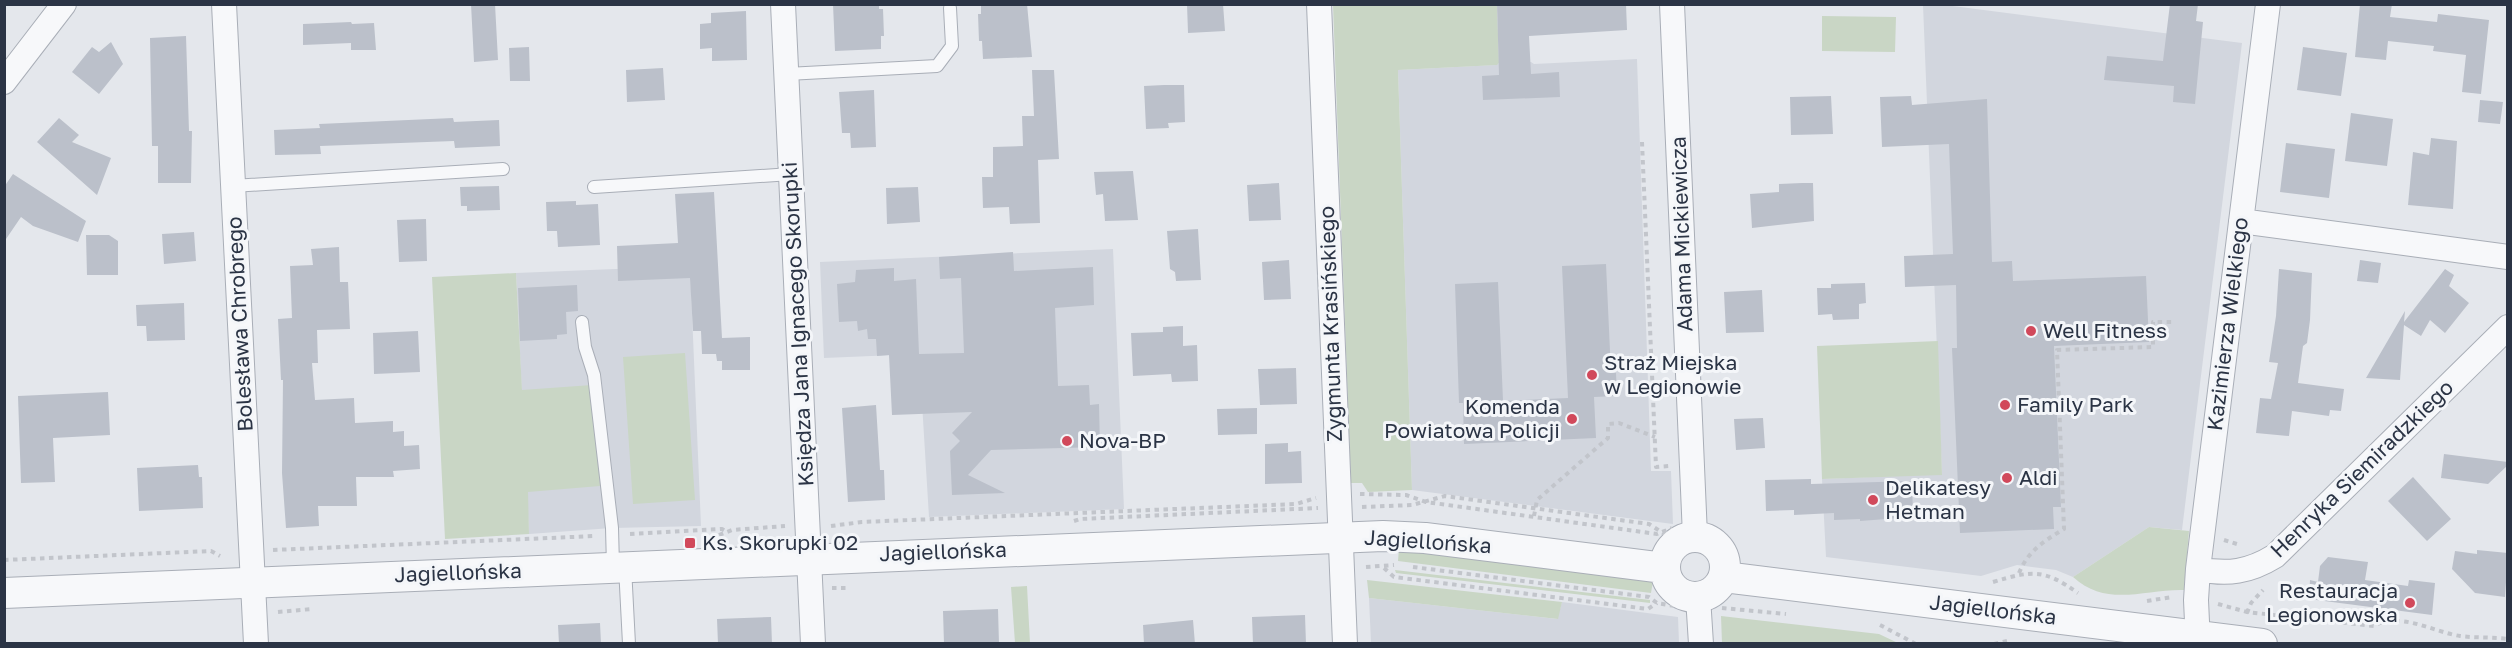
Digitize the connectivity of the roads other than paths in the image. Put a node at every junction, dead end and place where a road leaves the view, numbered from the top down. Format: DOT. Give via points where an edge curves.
graph roads {
  1 [pos="64,4"];
  2 [pos="224,4"];
  3 [pos="783,4"];
  4 [pos="1319,4"];
  5 [pos="1672,4"];
  6 [pos="2268,4"];
  7 [pos="950,8"];
  8 [pos="787,74"];
  9 [pos="4,82"];
  10 [pos="503,169"];
  11 [pos="791,174"];
  12 [pos="233,186"];
  13 [pos="594,187"];
  14 [pos="2241,221"];
  15 [pos="2508,256"];
  16 [pos="582,322"];
  17 [pos="2508,327"];
  18 [pos="1686,531"];
  19 [pos="1339,537"];
  20 [pos="617,557"];
  21 [pos="809,558"];
  22 [pos="1664,568"];
  23 [pos="2198,569"];
  24 [pos="1724,577"];
  25 [pos="253,582"];
  26 [pos="4,592"];
  27 [pos="1699,604"];
  28 [pos="2197,640"];
  29 [pos="256,644"];
  30 [pos="629,644"];
  31 [pos="813,644"];
  32 [pos="1345,644"];
  33 [pos="1701,644"];
  34 [pos="2262,644"];
  1 -- 9 [label="street"];
  2 -- 12 [label="street, Bolesława Chrobrego"];
  3 -- 8 [label="street, Księdza Jana Ignacego Skorupki"];
  4 -- 19 [label="street, Zygmunta Krasińskiego"];
  5 -- 18 [label="street, Adama Mickiewicza"];
  6 -- 14 [label="street, Kazimierza Wielkiego"];
  7 -- 8 [label="lane" via="952,46 937,66"];
  8 -- 11 [label="street, Księdza Jana Ignacego Skorupki"];
  10 -- 12 [label="lane"];
  11 -- 13 [label="lane"];
  11 -- 21 [label="street, Księdza Jana Ignacego Skorupki"];
  12 -- 25 [label="street, Bolesława Chrobrego"];
  14 -- 15 [label="street"];
  14 -- 23 [label="street, Kazimierza Wielkiego"];
  16 -- 20 [label="lane" via="594,375"];
  17 -- 23 [label="street, Henryka Siemiradzkiego" via="2275,556 2236,572 2222,574"];
  18 -- 22 [label="street" via="1668,552"];
  18 -- 24 [label="street" via="1711,540 1722,552"];
  19 -- 21 [label="street, Jagiellońska"];
  19 -- 22 [label="street, Jagiellońska" via="1425,538"];
  19 -- 32 [label="street, Zygmunta Krasińskiego"];
  20 -- 21 [label="street, Jagiellońska"];
  20 -- 25 [label="street, Jagiellońska"];
  20 -- 30 [label="lane"];
  21 -- 31 [label="street, Księdza Jana Ignacego Skorupki"];
  22 -- 27 [label="street" via="1669,584"];
  23 -- 28 [label="street, Kazimierza Wielkiego"];
  24 -- 27 [label="street"];
  24 -- 28 [label="street, Jagiellońska"];
  25 -- 26 [label="street, Jagiellońska"];
  25 -- 29 [label="street, Bolesława Chrobrego"];
  27 -- 33 [label="street"];
  28 -- 34 [label="street, Jagiellońska"];
}
